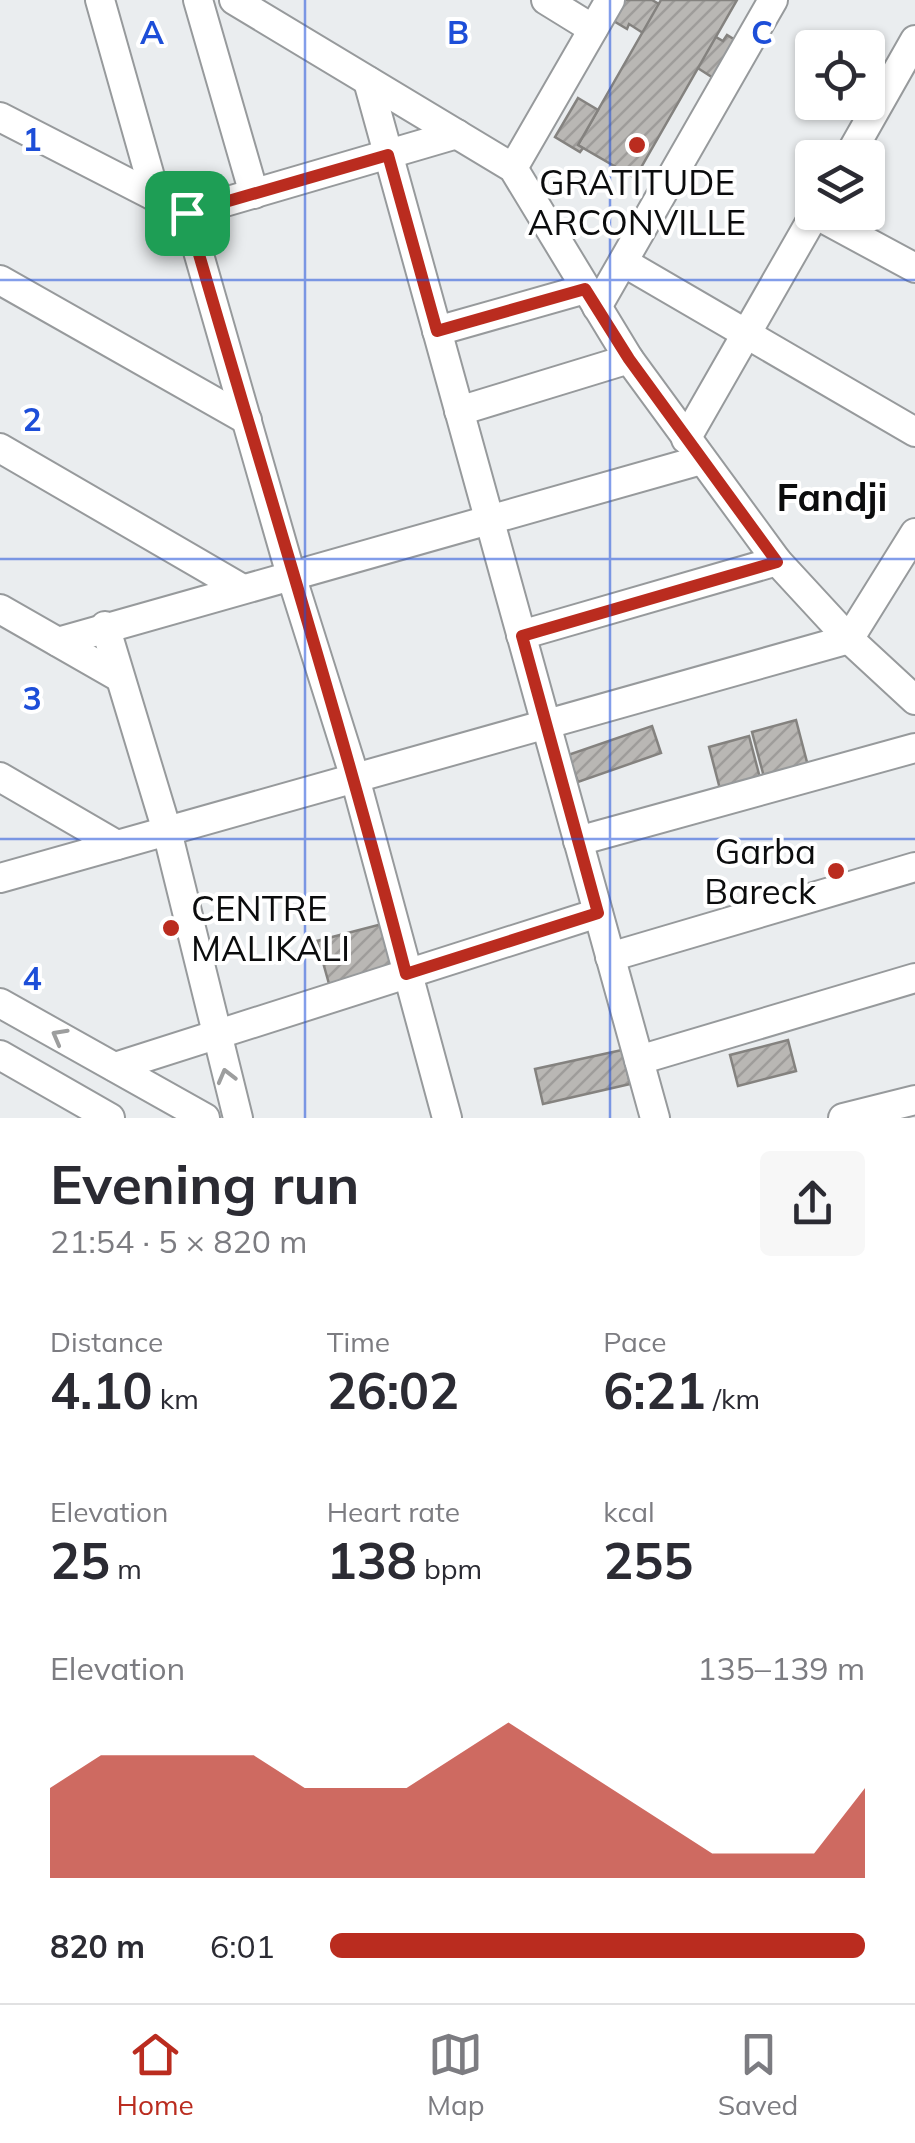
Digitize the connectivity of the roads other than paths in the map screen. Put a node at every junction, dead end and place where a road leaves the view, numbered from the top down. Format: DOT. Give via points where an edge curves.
graph roads {
  1 [pos="100,0"];
  2 [pos="198,0"];
  3 [pos="234,0"];
  4 [pos="546,0"];
  5 [pos="610,0"];
  6 [pos="774,0"];
  7 [pos="593,28"];
  8 [pos="915,40"];
  9 [pos="368,81"];
  10 [pos="0,117"];
  11 [pos="457,134"];
  12 [pos="858,140"];
  13 [pos="388,155"];
  14 [pos="513,168"];
  15 [pos="254,194"];
  16 [pos="156,198"];
  17 [pos="187,213"];
  18 [pos="806,230"];
  19 [pos="847,230"];
  20 [pos="623,262"];
  21 [pos="915,268"];
  22 [pos="0,280"];
  23 [pos="591,298"];
  24 [pos="437,331"];
  25 [pos="746,334"];
  26 [pos="629,359"];
  27 [pos="459,411"];
  28 [pos="246,420"];
  29 [pos="915,432"];
  30 [pos="0,448"];
  31 [pos="694,449"];
  32 [pos="489,519"];
  33 [pos="915,533"];
  34 [pos="777,562"];
  35 [pos="291,575"];
  36 [pos="240,588"];
  37 [pos="0,609"];
  38 [pos="105,626"];
  39 [pos="522,636"];
  40 [pos="849,639"];
  41 [pos="58,642"];
  42 [pos="119,677"];
  43 [pos="915,700"];
  44 [pos="546,724"];
  45 [pos="915,748"];
  46 [pos="0,776"];
  47 [pos="355,778"];
  48 [pos="166,831"];
  49 [pos="578,841"];
  50 [pos="117,845"];
  51 [pos="915,867"];
  52 [pos="0,878"];
  53 [pos="598,913"];
  54 [pos="610,957"];
  55 [pos="406,974"];
  56 [pos="915,978"];
  57 [pos="0,1002"];
  58 [pos="215,1035"];
  59 [pos="0,1055"];
  60 [pos="639,1060"];
  61 [pos="115,1067"];
  62 [pos="915,1100"];
  63 [pos="110,1118"];
  64 [pos="205,1118"];
  65 [pos="238,1118"];
  66 [pos="447,1118"];
  67 [pos="655,1118"];
  68 [pos="843,1118"];
  1 -- 16 [label="street"];
  2 -- 15 [label="street"];
  3 -- 9 [label="street"];
  4 -- 7 [label="street"];
  5 -- 7 [label="street"];
  6 -- 20 [label="street"];
  7 -- 14 [label="street"];
  8 -- 12 [label="street"];
  9 -- 11 [label="street"];
  9 -- 13 [label="street"];
  10 -- 16 [label="street"];
  11 -- 13 [label="street"];
  11 -- 14 [label="street"];
  13 -- 15 [label="street"];
  13 -- 24 [label="street"];
  14 -- 23 [label="street"];
  15 -- 17 [label="street"];
  16 -- 17 [label="street"];
  17 -- 28 [label="street"];
  18 -- 25 [label="street"];
  19 -- 21 [label="street"];
  20 -- 23 [label="street"];
  20 -- 25 [label="street"];
  22 -- 28 [label="street"];
  23 -- 24 [label="street"];
  23 -- 26 [label="street"];
  24 -- 27 [label="street"];
  25 -- 29 [label="street"];
  25 -- 31 [label="street"];
  26 -- 27 [label="street"];
  26 -- 31 [label="street"];
  27 -- 32 [label="street"];
  28 -- 35 [label="street"];
  30 -- 36 [label="street"];
  31 -- 32 [label="street"];
  31 -- 34 [label="street"];
  32 -- 35 [label="street"];
  32 -- 39 [label="street"];
  33 -- 40 [label="street"];
  34 -- 39 [label="street"];
  34 -- 40 [label="street"];
  35 -- 36 [label="street"];
  35 -- 47 [label="street"];
  36 -- 38 [label="street"];
  37 -- 41 [label="street"];
  38 -- 41 [label="street"];
  38 -- 42 [label="street"];
  39 -- 44 [label="street"];
  40 -- 43 [label="street"];
  40 -- 44 [label="street"];
  41 -- 42 [label="street"];
  42 -- 48 [label="street"];
  44 -- 47 [label="street"];
  44 -- 49 [label="street"];
  45 -- 49 [label="street"];
  46 -- 50 [label="street"];
  47 -- 48 [label="street"];
  47 -- 55 [label="street"];
  48 -- 50 [label="street"];
  48 -- 58 [label="street"];
  49 -- 53 [label="street"];
  50 -- 52 [label="street"];
  51 -- 54 [label="street"];
  53 -- 54 [label="street"];
  53 -- 55 [label="street"];
  54 -- 60 [label="street"];
  55 -- 58 [label="street"];
  55 -- 66 [label="street"];
  56 -- 60 [label="street"];
  61 -- 57 [label="street, one-way"];
  58 -- 61 [label="street"];
  65 -- 58 [label="street, one-way"];
  59 -- 63 [label="street"];
  60 -- 67 [label="street"];
  61 -- 64 [label="street"];
  62 -- 68 [label="street"];
}
